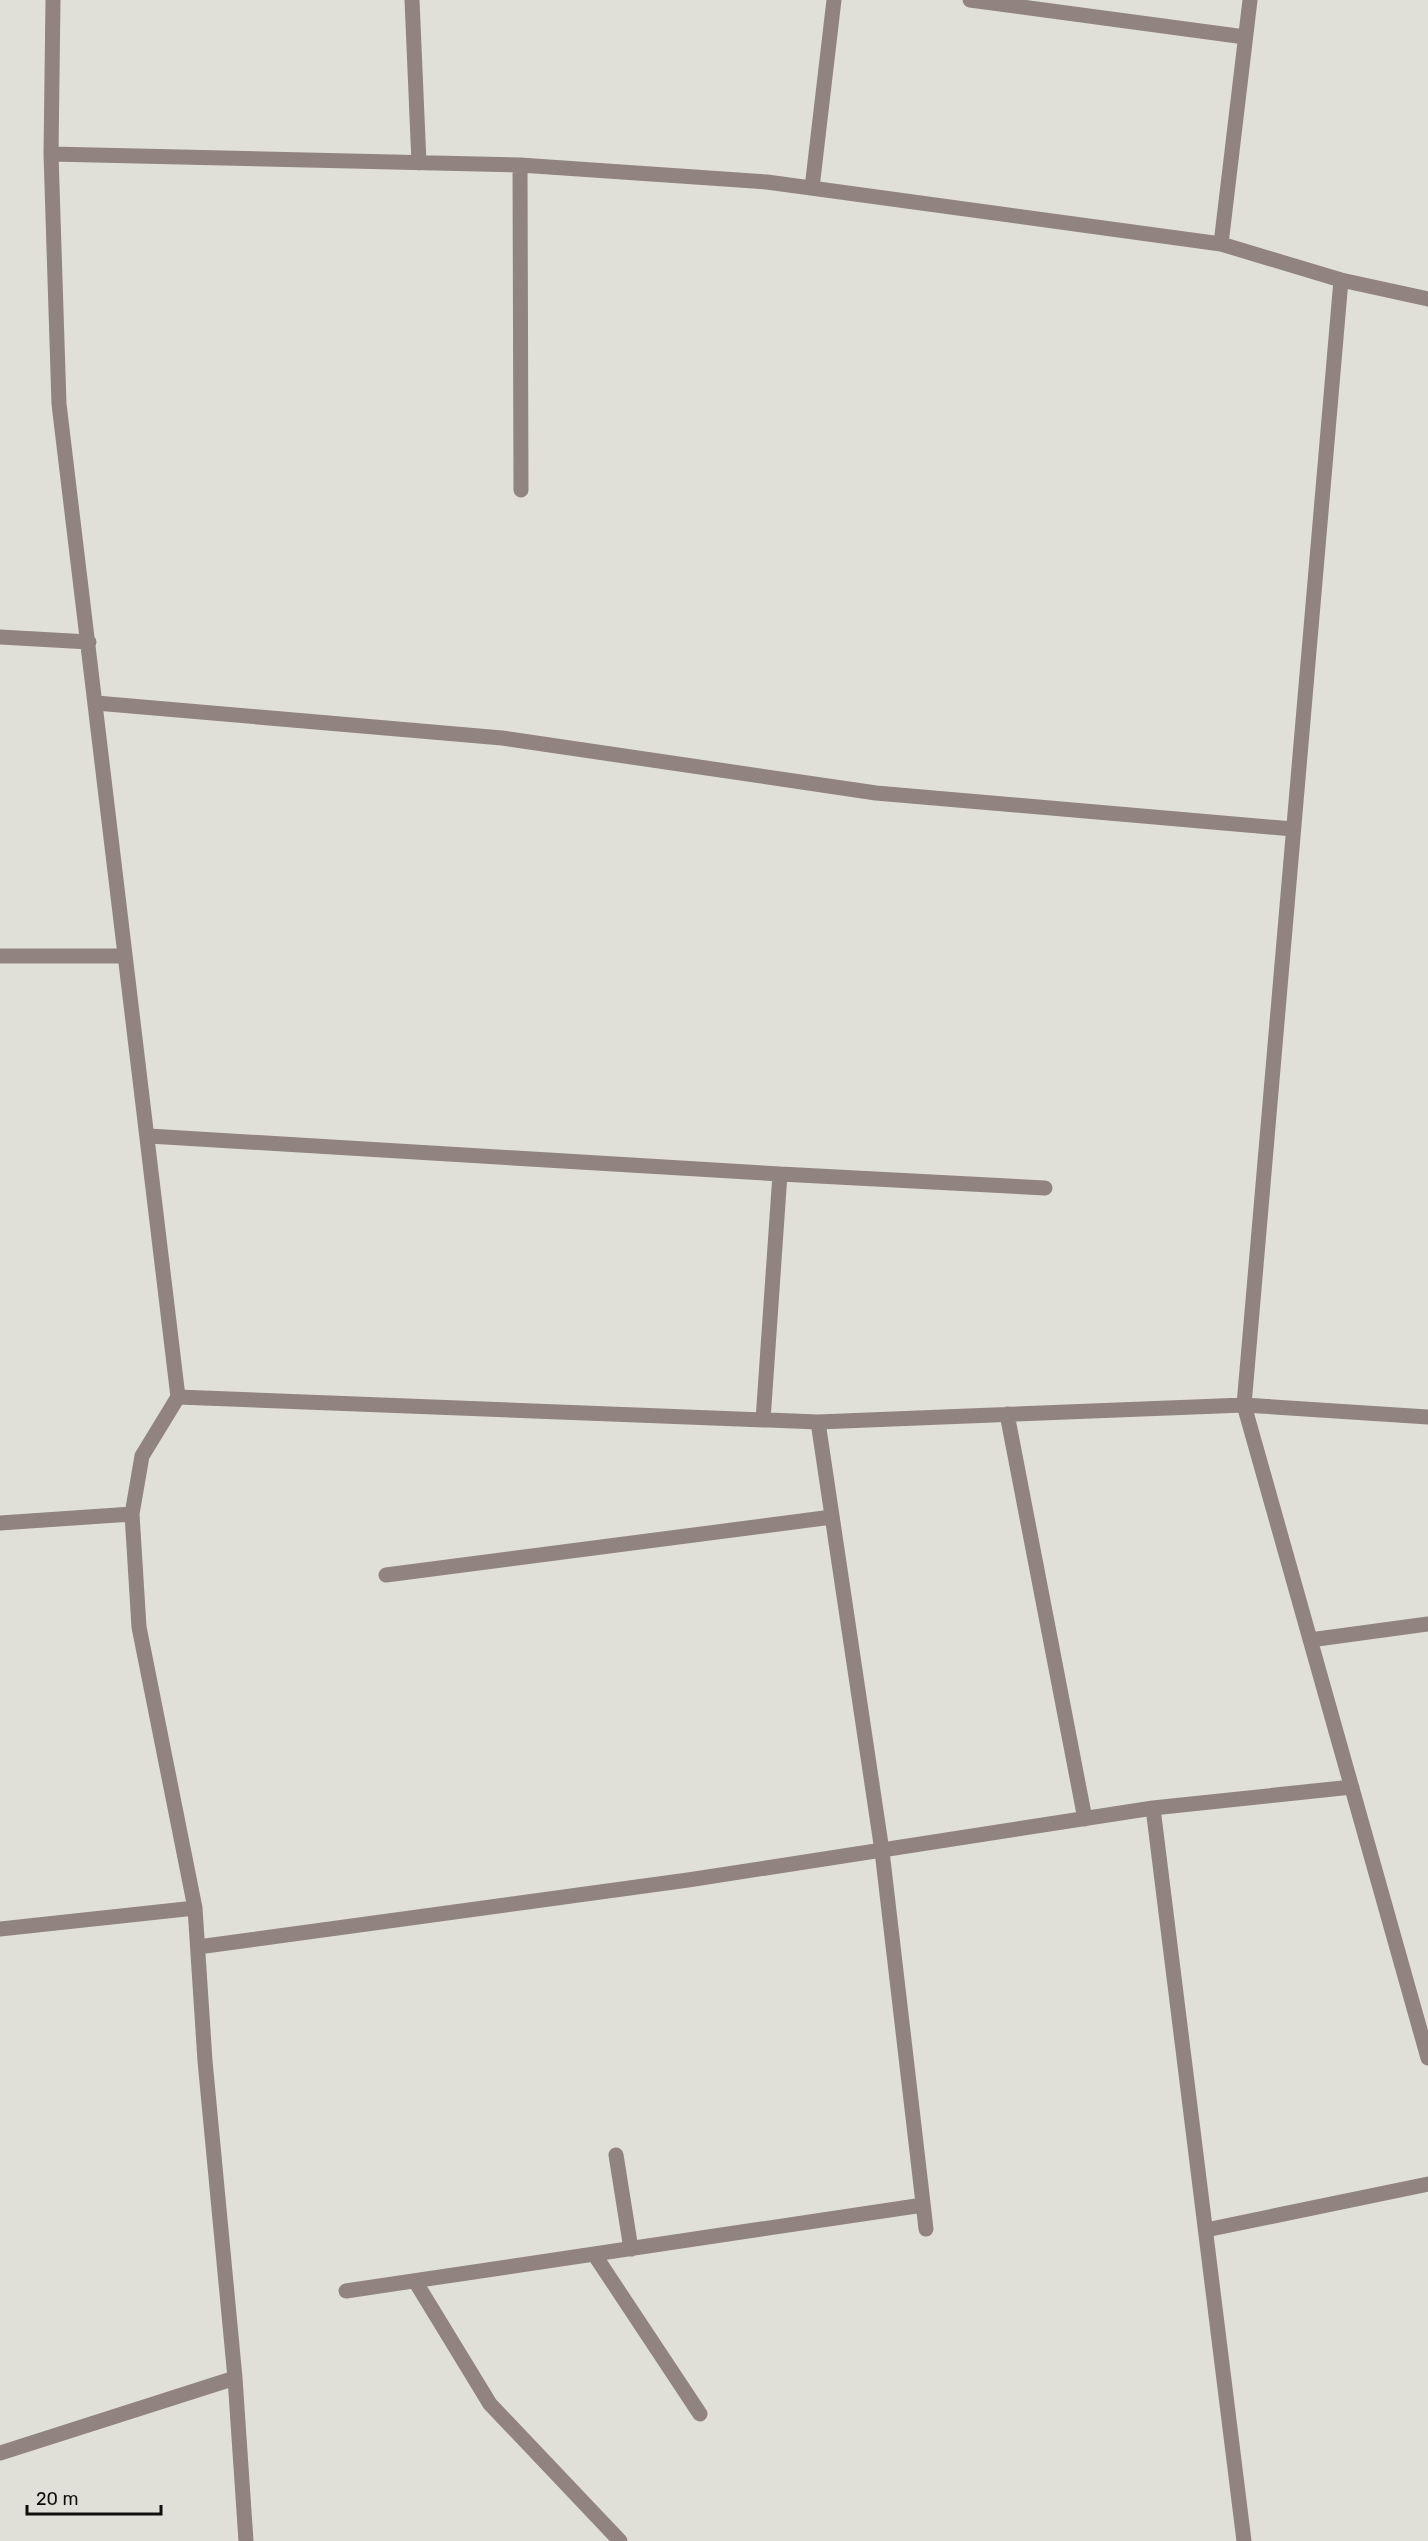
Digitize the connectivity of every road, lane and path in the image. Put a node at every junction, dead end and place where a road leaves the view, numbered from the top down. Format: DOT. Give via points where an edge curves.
graph roads {
  1 [pos="53,0"];
  2 [pos="412,0"];
  3 [pos="834,0"];
  4 [pos="970,0"];
  5 [pos="1250,0"];
  6 [pos="1006,2"];
  7 [pos="1245,37"];
  8 [pos="51,154"];
  9 [pos="419,163"];
  10 [pos="520,165"];
  11 [pos="812,188"];
  12 [pos="1221,244"];
  13 [pos="1341,280"];
  14 [pos="1428,299"];
  15 [pos="521,490"];
  16 [pos="0,637"];
  17 [pos="89,642"];
  18 [pos="96,702"];
  19 [pos="1293,829"];
  20 [pos="0,956"];
  21 [pos="124,956"];
  22 [pos="148,1136"];
  23 [pos="780,1174"];
  24 [pos="1045,1188"];
  25 [pos="178,1397"];
  26 [pos="1244,1405"];
  27 [pos="1007,1414"];
  28 [pos="1428,1417"];
  29 [pos="763,1420"];
  30 [pos="818,1422"];
  31 [pos="132,1514"];
  32 [pos="832,1517"];
  33 [pos="0,1523"];
  34 [pos="386,1575"];
  35 [pos="1428,1624"];
  36 [pos="1310,1640"];
  37 [pos="1352,1787"];
  38 [pos="1154,1808"];
  39 [pos="1085,1819"];
  40 [pos="882,1851"];
  41 [pos="195,1908"];
  42 [pos="0,1929"];
  43 [pos="198,1947"];
  44 [pos="1428,2058"];
  45 [pos="616,2155"];
  46 [pos="1428,2184"];
  47 [pos="923,2205"];
  48 [pos="926,2229"];
  49 [pos="1206,2230"];
  50 [pos="630,2249"];
  51 [pos="594,2254"];
  52 [pos="415,2281"];
  53 [pos="346,2291"];
  54 [pos="235,2378"];
  55 [pos="700,2414"];
  56 [pos="0,2453"];
  57 [pos="246,2541"];
  58 [pos="620,2541"];
  59 [pos="1244,2541"];
  1 -- 8 [label="street"];
  2 -- 9 [label="street"];
  3 -- 11 [label="street"];
  4 -- 6 [label="street"];
  5 -- 7 [label="street"];
  6 -- 7 [label="street"];
  7 -- 12 [label="street"];
  8 -- 9 [label="street"];
  8 -- 17 [label="street" via="59,404"];
  9 -- 10 [label="street"];
  10 -- 11 [label="street"];
  10 -- 15 [label="street"];
  11 -- 12 [label="street"];
  12 -- 13 [label="street"];
  13 -- 14 [label="street"];
  13 -- 19 [label="street"];
  16 -- 17 [label="street"];
  17 -- 18 [label="street"];
  18 -- 19 [label="street" via="502,738 876,793"];
  18 -- 21 [label="street"];
  19 -- 26 [label="street"];
  20 -- 21 [label="street"];
  21 -- 22 [label="street"];
  22 -- 23 [label="street"];
  22 -- 25 [label="street"];
  23 -- 24 [label="street"];
  23 -- 29 [label="street"];
  25 -- 29 [label="street"];
  25 -- 31 [label="street" via="142,1456"];
  26 -- 27 [label="street"];
  26 -- 28 [label="street"];
  26 -- 36 [label="street"];
  27 -- 30 [label="street"];
  27 -- 39 [label="street"];
  29 -- 30 [label="street"];
  30 -- 32 [label="street"];
  31 -- 33 [label="street"];
  31 -- 41 [label="street" via="139,1626"];
  32 -- 34 [label="street"];
  32 -- 40 [label="street"];
  35 -- 36 [label="street"];
  36 -- 37 [label="street"];
  37 -- 38 [label="street"];
  37 -- 44 [label="street"];
  38 -- 39 [label="street"];
  38 -- 49 [label="street"];
  39 -- 40 [label="street"];
  40 -- 43 [label="street"];
  40 -- 47 [label="street"];
  41 -- 42 [label="street"];
  41 -- 43 [label="street"];
  43 -- 54 [label="street"];
  45 -- 50 [label="street"];
  46 -- 49 [label="street"];
  47 -- 48 [label="street"];
  47 -- 50 [label="street"];
  49 -- 59 [label="street"];
  50 -- 51 [label="street"];
  51 -- 52 [label="street"];
  51 -- 55 [label="street"];
  52 -- 53 [label="street"];
  52 -- 58 [label="street" via="490,2404"];
  54 -- 56 [label="street"];
  54 -- 57 [label="street"];
}
